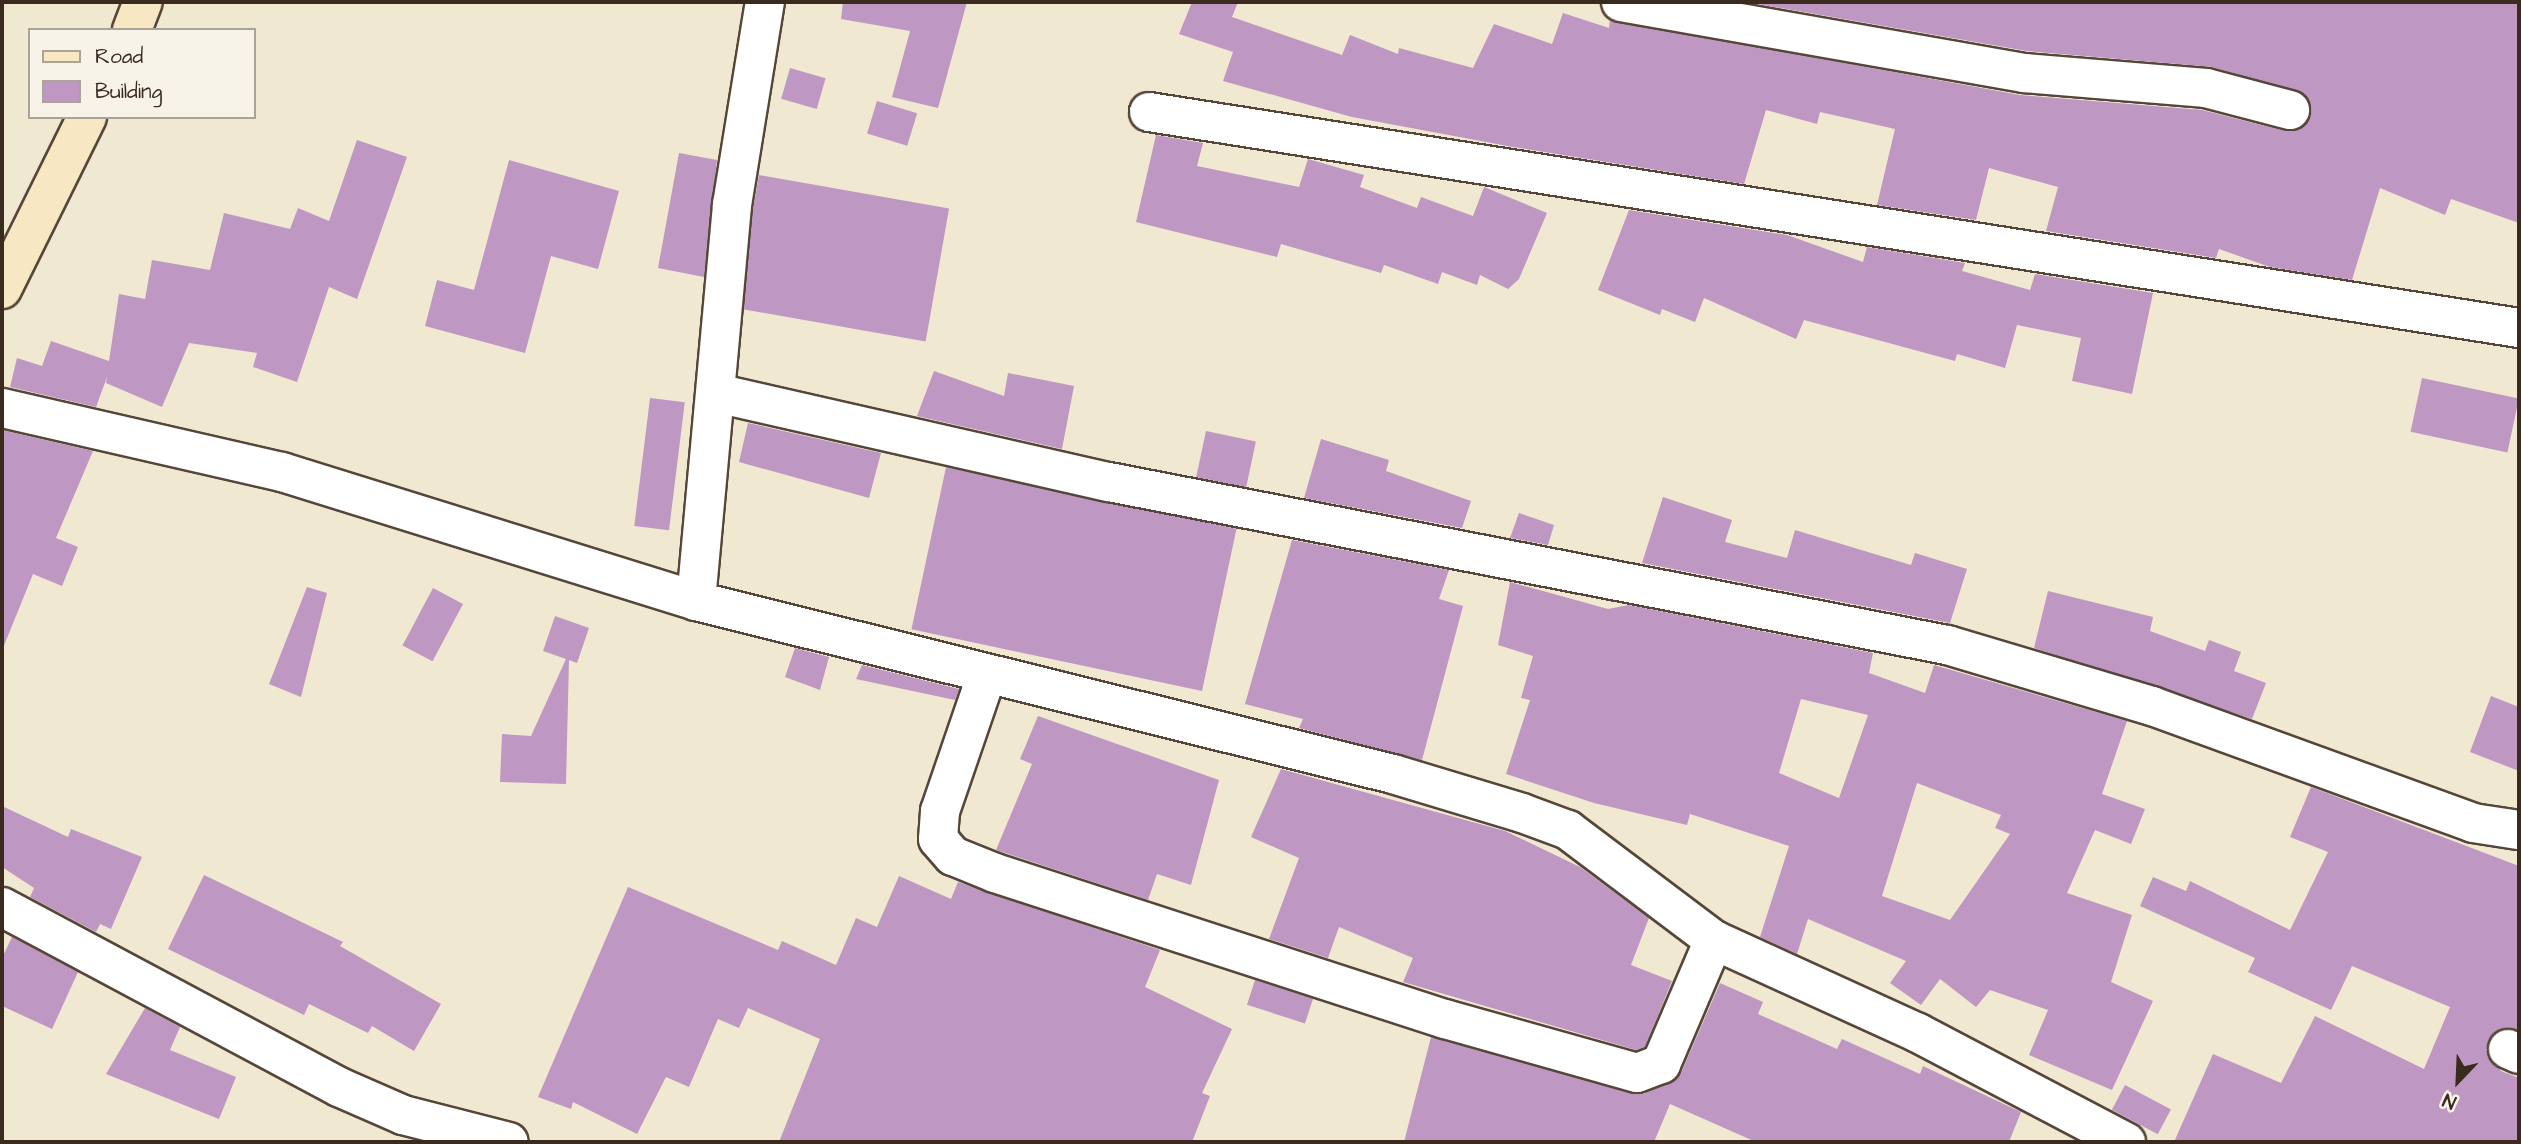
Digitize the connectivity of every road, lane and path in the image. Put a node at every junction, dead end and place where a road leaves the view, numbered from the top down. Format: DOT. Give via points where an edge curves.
graph roads {
  1 [pos="143,2"];
  2 [pos="765,2"];
  3 [pos="1621,2"];
  4 [pos="133,28"];
  5 [pos="2290,110"];
  6 [pos="1149,112"];
  7 [pos="86,119"];
  8 [pos="2,289"];
  9 [pos="2519,328"];
  10 [pos="716,393"];
  11 [pos="2,408"];
  12 [pos="696,601"];
  13 [pos="987,674"];
  14 [pos="2519,830"];
  15 [pos="2,906"];
  16 [pos="1714,940"];
  17 [pos="509,1142"];
  18 [pos="2126,1142"];
  1 -- 4 [label="street"];
  2 -- 10 [label="street" via="732,205"];
  3 -- 5 [label="street" via="2024,73 2206,88"];
  6 -- 9 [label="street"];
  7 -- 8 [label="street"];
  10 -- 12 [label="street"];
  10 -- 14 [label="street" via="1109,482 1947,645 2152,706 2473,822"];
  11 -- 12 [label="street" via="282,472"];
  12 -- 13 [label="street"];
  13 -- 16 [label="street" via="1393,774 1568,830"];
  13 -- 16 [label="street" via="940,811 938,839 953,856 995,873 1445,1019 1637,1073 1661,1064"];
  15 -- 17 [label="street" via="339,1087 425,1122"];
  16 -- 18 [label="street" via="1918,1033"];
}
